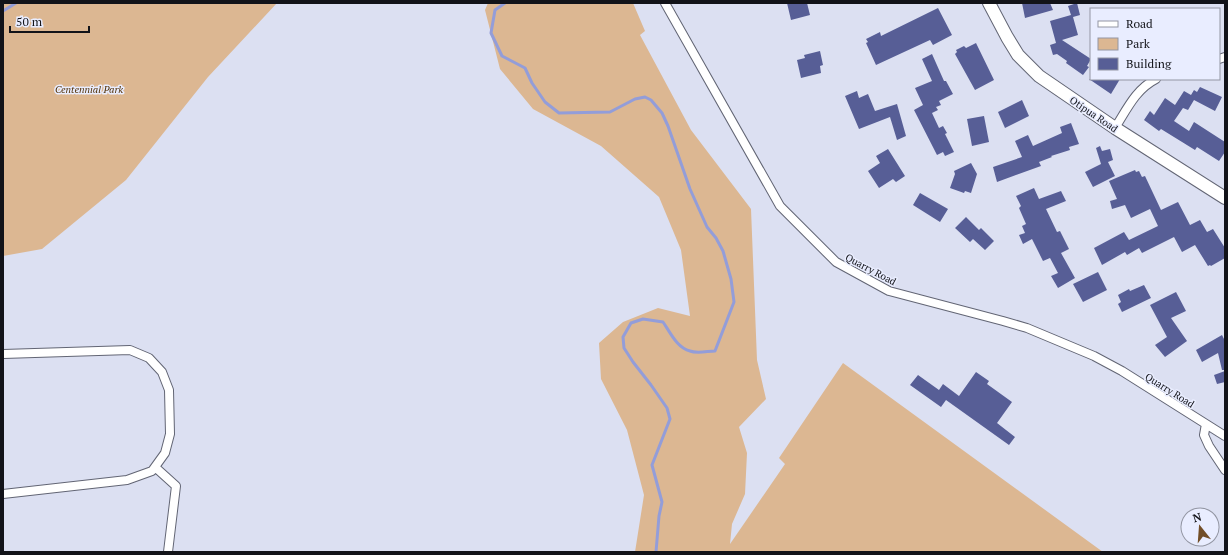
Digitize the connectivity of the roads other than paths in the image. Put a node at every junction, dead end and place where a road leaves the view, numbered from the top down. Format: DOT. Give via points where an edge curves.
graph roads {
  1 [pos="665,3"];
  2 [pos="989,3"];
  3 [pos="1154,80"];
  4 [pos="1115,128"];
  5 [pos="1225,198"];
  6 [pos="3,354"];
  7 [pos="1206,424"];
  8 [pos="1225,436"];
  9 [pos="155,467"];
  10 [pos="1225,470"];
  11 [pos="3,494"];
  12 [pos="168,552"];
  1 -- 7 [label="street, Quarry Road" via="780,206 836,262 889,292 1021,326 1094,356"];
  2 -- 4 [label="street, Otipua Road" via="1013,47 1032,69 1055,88"];
  3 -- 4 [label="street" via="1140,90"];
  4 -- 5 [label="street, Otipua Road"];
  6 -- 9 [label="street" via="130,350 149,358 162,372 168,390 170,434 165,453"];
  7 -- 8 [label="street, Quarry Road"];
  7 -- 10 [label="street" via="1204,435"];
  9 -- 11 [label="street" via="152,471 127,480"];
  9 -- 12 [label="street" via="176,486"];
}
